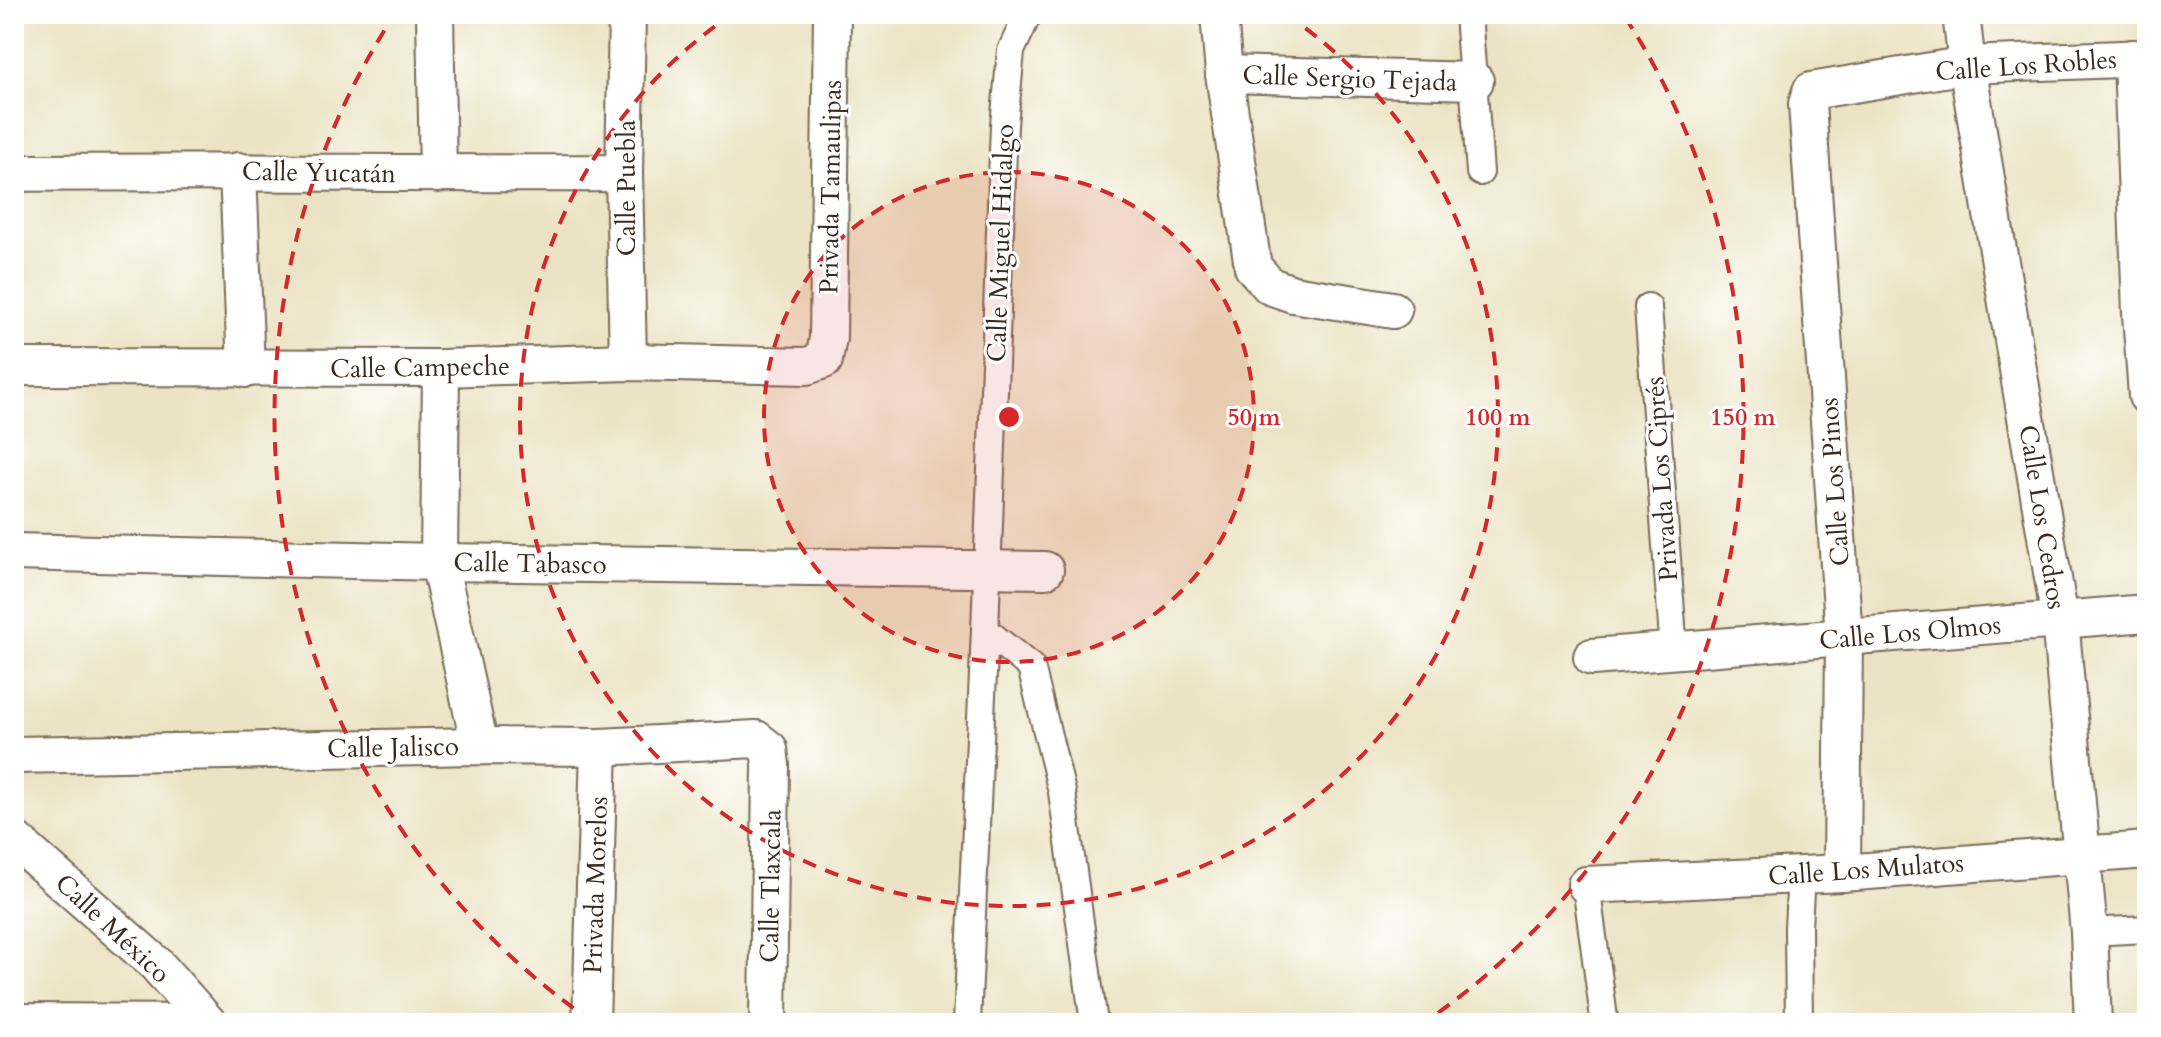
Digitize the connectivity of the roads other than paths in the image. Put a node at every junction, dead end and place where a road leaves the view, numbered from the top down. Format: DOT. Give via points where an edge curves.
graph roads {
  1 [pos="435,14"];
  2 [pos="627,14"];
  3 [pos="832,14"];
  4 [pos="1028,14"];
  5 [pos="1219,14"];
  6 [pos="1468,14"];
  7 [pos="1961,14"];
  8 [pos="2140,58"];
  9 [pos="1967,65"];
  10 [pos="1224,74"];
  11 [pos="1475,81"];
  12 [pos="1811,91"];
  13 [pos="238,171"];
  14 [pos="1480,172"];
  15 [pos="14,173"];
  16 [pos="624,173"];
  17 [pos="438,174"];
  18 [pos="1648,307"];
  19 [pos="1393,310"];
  20 [pos="824,360"];
  21 [pos="628,362"];
  22 [pos="14,367"];
  23 [pos="441,368"];
  24 [pos="246,369"];
  25 [pos="2147,396"];
  26 [pos="14,552"];
  27 [pos="439,562"];
  28 [pos="986,567"];
  29 [pos="1045,570"];
  30 [pos="2147,613"];
  31 [pos="2060,620"];
  32 [pos="985,630"];
  33 [pos="1844,637"];
  34 [pos="1674,652"];
  35 [pos="1592,657"];
  36 [pos="480,746"];
  37 [pos="599,747"];
  38 [pos="769,749"];
  39 [pos="14,755"];
  40 [pos="14,839"];
  41 [pos="2147,850"];
  42 [pos="2082,857"];
  43 [pos="1842,873"];
  44 [pos="1801,874"];
  45 [pos="1586,885"];
  46 [pos="2147,929"];
  47 [pos="2089,932"];
  48 [pos="1604,1018"];
  49 [pos="14,1022"];
  50 [pos="207,1023"];
  51 [pos="591,1023"];
  52 [pos="768,1023"];
  53 [pos="967,1023"];
  54 [pos="1094,1023"];
  55 [pos="1799,1023"];
  56 [pos="2093,1023"];
  1 -- 17 [label="street"];
  2 -- 16 [label="street, Calle Puebla"];
  3 -- 20 [label="street, Privada Tamaulipas"];
  4 -- 28 [label="street, Calle Miguel Hidalgo" via="1011,51 1004,125"];
  5 -- 10 [label="street"];
  6 -- 11 [label="street"];
  7 -- 9 [label="street, Calle Los Cedros"];
  8 -- 9 [label="street, Calle Los Robles"];
  8 -- 25 [label="street" via="2141,314"];
  9 -- 12 [label="street, Calle Los Robles"];
  9 -- 31 [label="street, Calle Los Cedros"];
  10 -- 11 [label="street, Calle Sergio Tejada"];
  10 -- 19 [label="street" via="1253,267 1270,286 1293,294"];
  11 -- 14 [label="street"];
  12 -- 33 [label="street, Calle Los Pinos" via="1807,104"];
  13 -- 15 [label="street, Calle Yucatán"];
  13 -- 17 [label="street, Calle Yucatán"];
  13 -- 24 [label="street"];
  16 -- 17 [label="street, Calle Yucatán"];
  16 -- 21 [label="street, Calle Puebla"];
  18 -- 34 [label="street, Privada Los Ciprés"];
  20 -- 21 [label="street, Calle Campeche" via="807,366"];
  21 -- 23 [label="street, Calle Campeche"];
  22 -- 24 [label="street, Calle Campeche"];
  23 -- 24 [label="street, Calle Campeche"];
  23 -- 27 [label="street"];
  26 -- 27 [label="street, Calle Tabasco"];
  27 -- 28 [label="street, Calle Tabasco"];
  27 -- 36 [label="street"];
  28 -- 29 [label="street, Calle Tabasco"];
  28 -- 32 [label="street, Calle Miguel Hidalgo"];
  30 -- 31 [label="street, Calle Los Olmos"];
  31 -- 33 [label="street, Calle Los Olmos"];
  31 -- 42 [label="street, Calle Los Cedros"];
  32 -- 53 [label="street, Calle Miguel Hidalgo"];
  32 -- 54 [label="street" via="1031,667 1062,792"];
  33 -- 34 [label="street, Calle Los Olmos"];
  33 -- 43 [label="street, Calle Los Pinos"];
  34 -- 35 [label="street, Calle Los Olmos"];
  36 -- 37 [label="street, Calle Jalisco"];
  36 -- 39 [label="street, Calle Jalisco"];
  37 -- 38 [label="street, Calle Jalisco" via="756,739"];
  37 -- 51 [label="street, Privada Morelos"];
  38 -- 52 [label="street, Calle Tlaxcala"];
  40 -- 50 [label="street, Calle México" via="156,964"];
  41 -- 42 [label="street, Calle Los Mulatos"];
  42 -- 43 [label="street, Calle Los Mulatos"];
  42 -- 47 [label="street, Calle Los Cedros"];
  43 -- 44 [label="street, Calle Los Mulatos"];
  44 -- 45 [label="street, Calle Los Mulatos"];
  44 -- 55 [label="street"];
  45 -- 48 [label="street"];
  46 -- 47 [label="street"];
  47 -- 56 [label="street, Calle Los Cedros"];
  49 -- 50 [label="street"];
}
